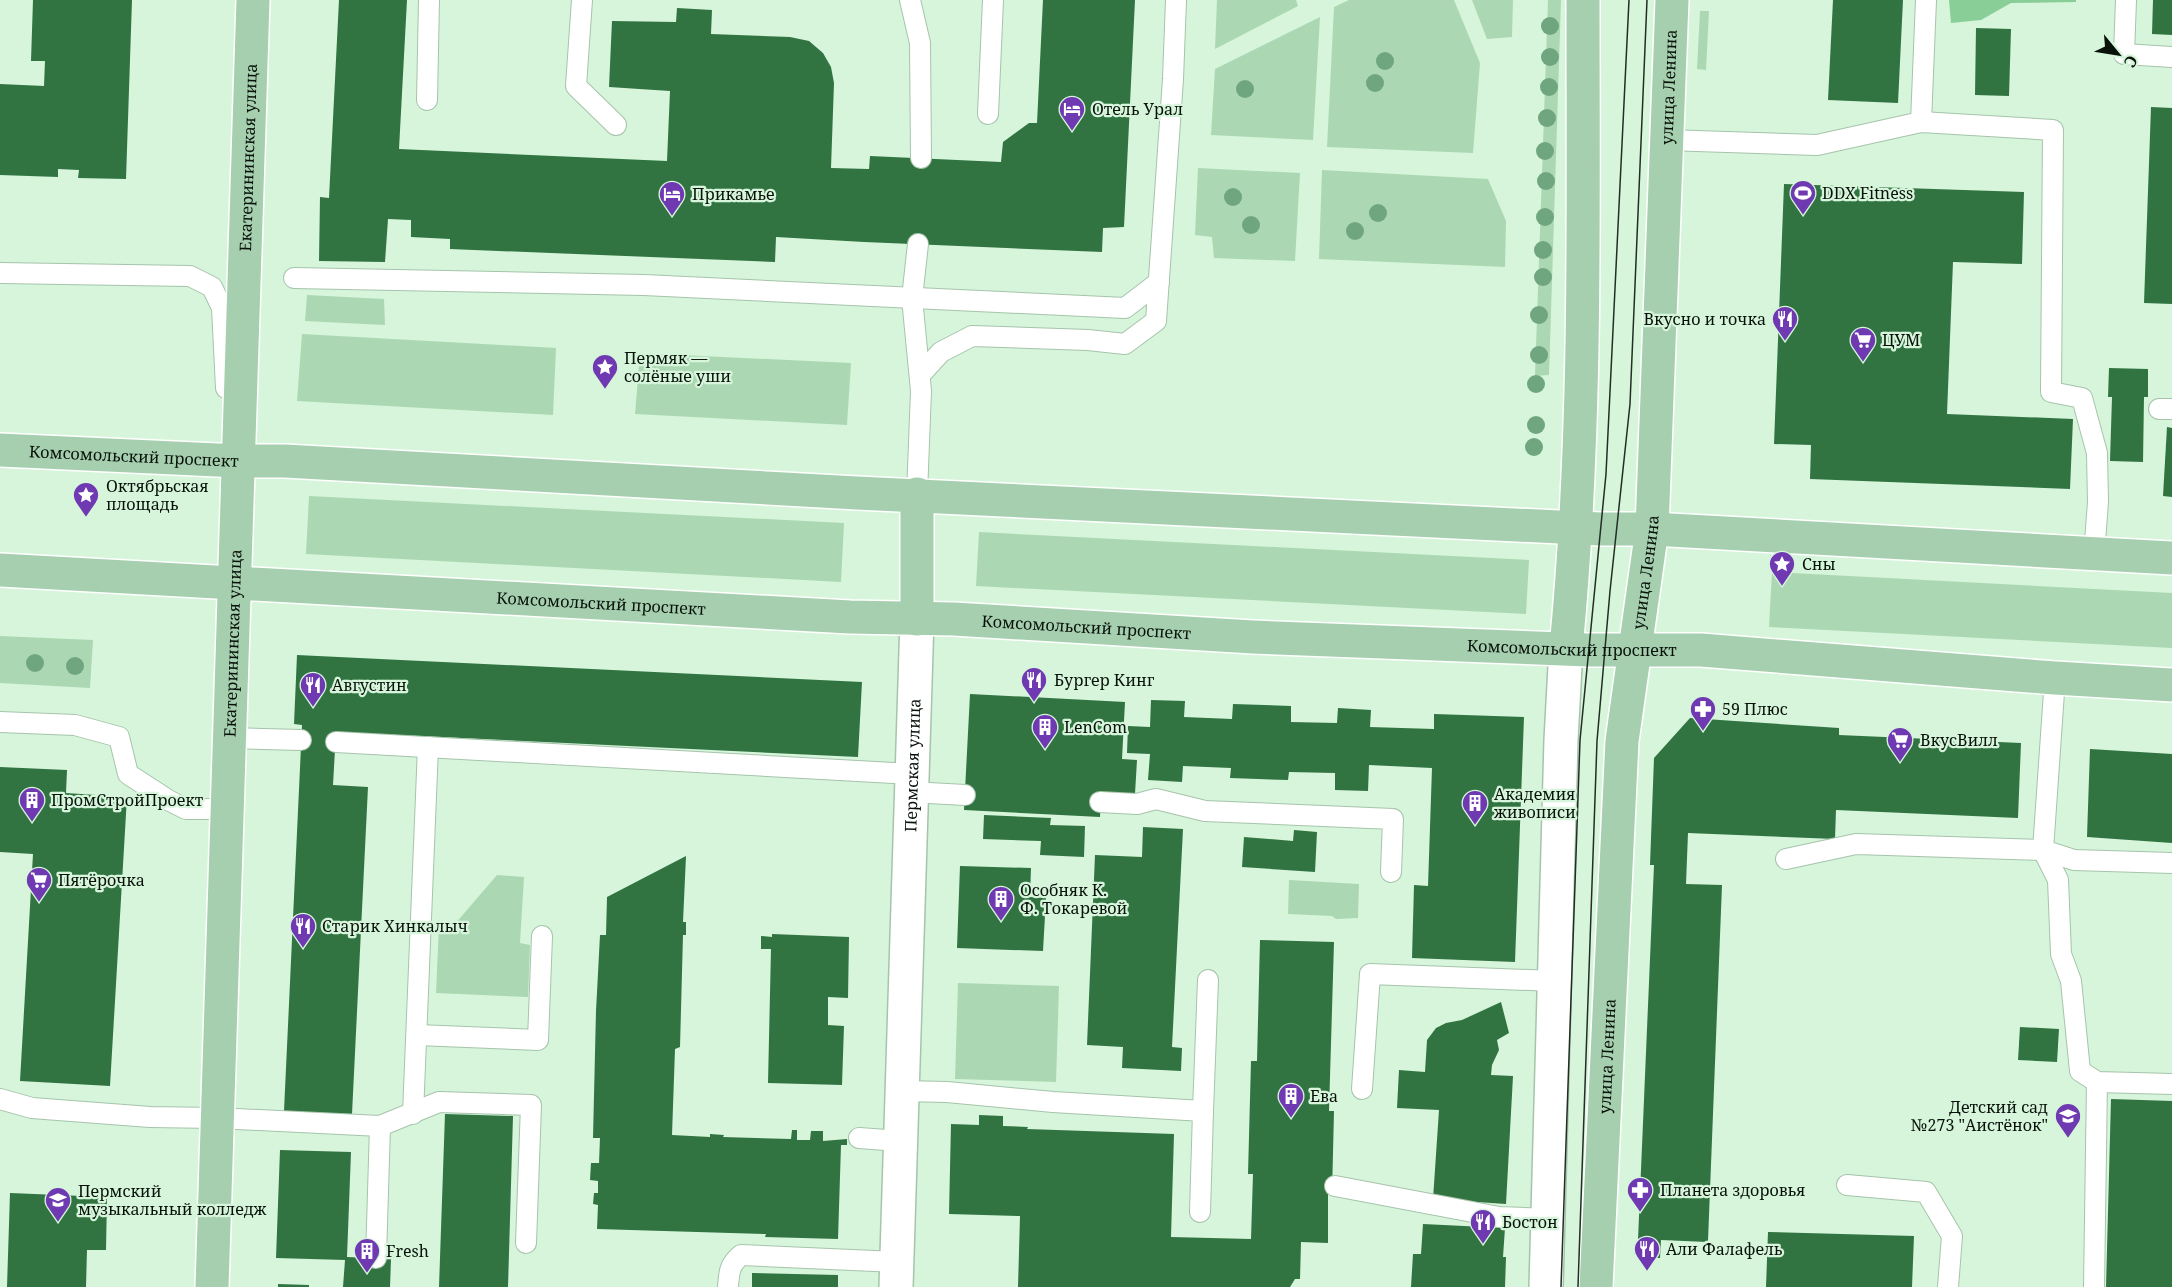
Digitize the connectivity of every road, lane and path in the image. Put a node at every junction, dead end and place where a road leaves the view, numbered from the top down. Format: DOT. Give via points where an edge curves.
graph roads {
  1 [pos="253,0"];
  2 [pos="429,0"];
  3 [pos="582,0"];
  4 [pos="993,0"];
  5 [pos="1176,0"];
  6 [pos="1583,0"];
  7 [pos="1672,0"];
  8 [pos="1926,0"];
  9 [pos="2126,0"];
  10 [pos="907,1"];
  11 [pos="2172,57"];
  12 [pos="427,100"];
  13 [pos="988,114"];
  14 [pos="1921,122"];
  15 [pos="616,125"];
  16 [pos="1666,140"];
  17 [pos="921,158"];
  18 [pos="918,244"];
  19 [pos="0,273"];
  20 [pos="294,278"];
  21 [pos="1159,282"];
  22 [pos="912,298"];
  23 [pos="920,375"];
  24 [pos="0,450"];
  25 [pos="239,461"];
  26 [pos="917,494"];
  27 [pos="1575,528"];
  28 [pos="1652,529"];
  29 [pos="2094,555"];
  30 [pos="2172,558"];
  31 [pos="0,570"];
  32 [pos="235,583"];
  33 [pos="917,619"];
  34 [pos="1566,648"];
  35 [pos="1634,650"];
  36 [pos="2055,678"];
  37 [pos="2172,685"];
  38 [pos="0,722"];
  39 [pos="230,738"];
  40 [pos="301,740"];
  41 [pos="336,742"];
  42 [pos="428,747"];
  43 [pos="912,783"];
  44 [pos="965,795"];
  45 [pos="1100,802"];
  46 [pos="227,809"];
  47 [pos="2043,850"];
  48 [pos="1786,859"];
  49 [pos="2172,863"];
  50 [pos="1391,872"];
  51 [pos="542,936"];
  52 [pos="1208,980"];
  53 [pos="1554,981"];
  54 [pos="417,1035"];
  55 [pos="2097,1082"];
  56 [pos="2172,1084"];
  57 [pos="1362,1089"];
  58 [pos="902,1091"];
  59 [pos="0,1099"];
  60 [pos="1203,1111"];
  61 [pos="414,1114"];
  62 [pos="217,1118"];
  63 [pos="380,1126"];
  64 [pos="859,1138"];
  65 [pos="900,1141"];
  66 [pos="1335,1185"];
  67 [pos="1847,1185"];
  68 [pos="1200,1212"];
  69 [pos="1549,1218"];
  70 [pos="526,1243"];
  71 [pos="376,1258"];
  72 [pos="896,1274"];
  73 [pos="212,1287"];
  74 [pos="729,1287"];
  75 [pos="1546,1287"];
  76 [pos="1596,1287"];
  77 [pos="1948,1287"];
  78 [pos="2094,1287"];
  1 -- 25 [label="main road, Екатерининская улица"];
  2 -- 12 [label="lane"];
  3 -- 15 [label="lane" via="576,86"];
  4 -- 13 [label="lane"];
  5 -- 21 [label="lane"];
  6 -- 27 [label="main road" via="1582,376"];
  7 -- 16 [label="main road, улица Ленина"];
  8 -- 14 [label="lane"];
  9 -- 11 [label="lane" via="2124,54"];
  10 -- 17 [label="lane" via="920,43"];
  14 -- 16 [label="lane" via="1817,145"];
  14 -- 29 [label="lane" via="2053,130 2050,392 2082,398 2097,453"];
  16 -- 28 [label="main road, улица Ленина"];
  18 -- 22 [label="lane, Пермская улица"];
  19 -- 25 [label="lane" via="190,276 212,286 222,308 228,433"];
  20 -- 22 [label="lane" via="644,285"];
  21 -- 22 [label="lane" via="1125,309"];
  21 -- 23 [label="lane" via="1156,321 1125,344 972,336 941,352"];
  22 -- 23 [label="lane, Пермская улица"];
  23 -- 26 [label="lane, Пермская улица"];
  24 -- 25 [label="main road, Комсомольский проспект"];
  25 -- 26 [label="main road, Комсомольский проспект"];
  25 -- 32 [label="main road, Екатерининская улица"];
  26 -- 27 [label="main road, Комсомольский проспект"];
  26 -- 33 [label="main road, Пермская улица"];
  27 -- 28 [label="main road, Комсомольский проспект"];
  27 -- 34 [label="main road"];
  28 -- 29 [label="main road, Комсомольский проспект"];
  28 -- 35 [label="main road, улица Ленина"];
  29 -- 30 [label="main road, Комсомольский проспект"];
  31 -- 32 [label="main road, Комсомольский проспект"];
  32 -- 33 [label="main road, Комсомольский проспект"];
  32 -- 39 [label="main road, Екатерининская улица"];
  33 -- 34 [label="main road, Комсомольский проспект"];
  33 -- 43 [label="main road, Пермская улица"];
  34 -- 35 [label="main road, Комсомольский проспект"];
  34 -- 53 [label="main road"];
  35 -- 36 [label="main road, Комсомольский проспект" via="1701,650"];
  35 -- 76 [label="main road, улица Ленина" via="1622,741"];
  36 -- 37 [label="main road, Комсомольский проспект"];
  36 -- 47 [label="lane"];
  38 -- 46 [label="lane" via="75,725 119,736 128,774 186,809"];
  39 -- 40 [label="lane"];
  39 -- 46 [label="main road, Екатерининская улица"];
  41 -- 42 [label="lane"];
  42 -- 43 [label="lane"];
  42 -- 54 [label="lane"];
  43 -- 44 [label="lane"];
  43 -- 58 [label="main road, Пермская улица"];
  45 -- 50 [label="lane" via="1137,804 1156,799 1205,811 1393,819"];
  46 -- 62 [label="main road, Екатерининская улица"];
  47 -- 48 [label="lane" via="1856,843"];
  47 -- 49 [label="lane" via="2074,860"];
  47 -- 55 [label="lane" via="2058,880 2061,954 2071,981 2080,1071"];
  51 -- 54 [label="lane" via="537,1040"];
  52 -- 60 [label="lane"];
  53 -- 57 [label="lane" via="1370,974"];
  53 -- 69 [label="main road"];
  54 -- 61 [label="lane"];
  55 -- 56 [label="lane"];
  55 -- 78 [label="lane"];
  58 -- 60 [label="lane"];
  58 -- 65 [label="main road, Пермская улица"];
  59 -- 62 [label="lane" via="32,1108"];
  60 -- 68 [label="lane"];
  61 -- 63 [label="lane"];
  61 -- 70 [label="lane" via="439,1102 531,1105"];
  62 -- 63 [label="lane"];
  62 -- 73 [label="main road, Екатерининская улица"];
  63 -- 71 [label="lane"];
  64 -- 65 [label="lane"];
  65 -- 72 [label="main road, Пермская улица"];
  66 -- 69 [label="lane" via="1499,1217"];
  67 -- 77 [label="lane" via="1926,1192 1952,1236"];
  69 -- 75 [label="main road"];
  72 -- 74 [label="lane" via="741,1255 729,1271"];
}
